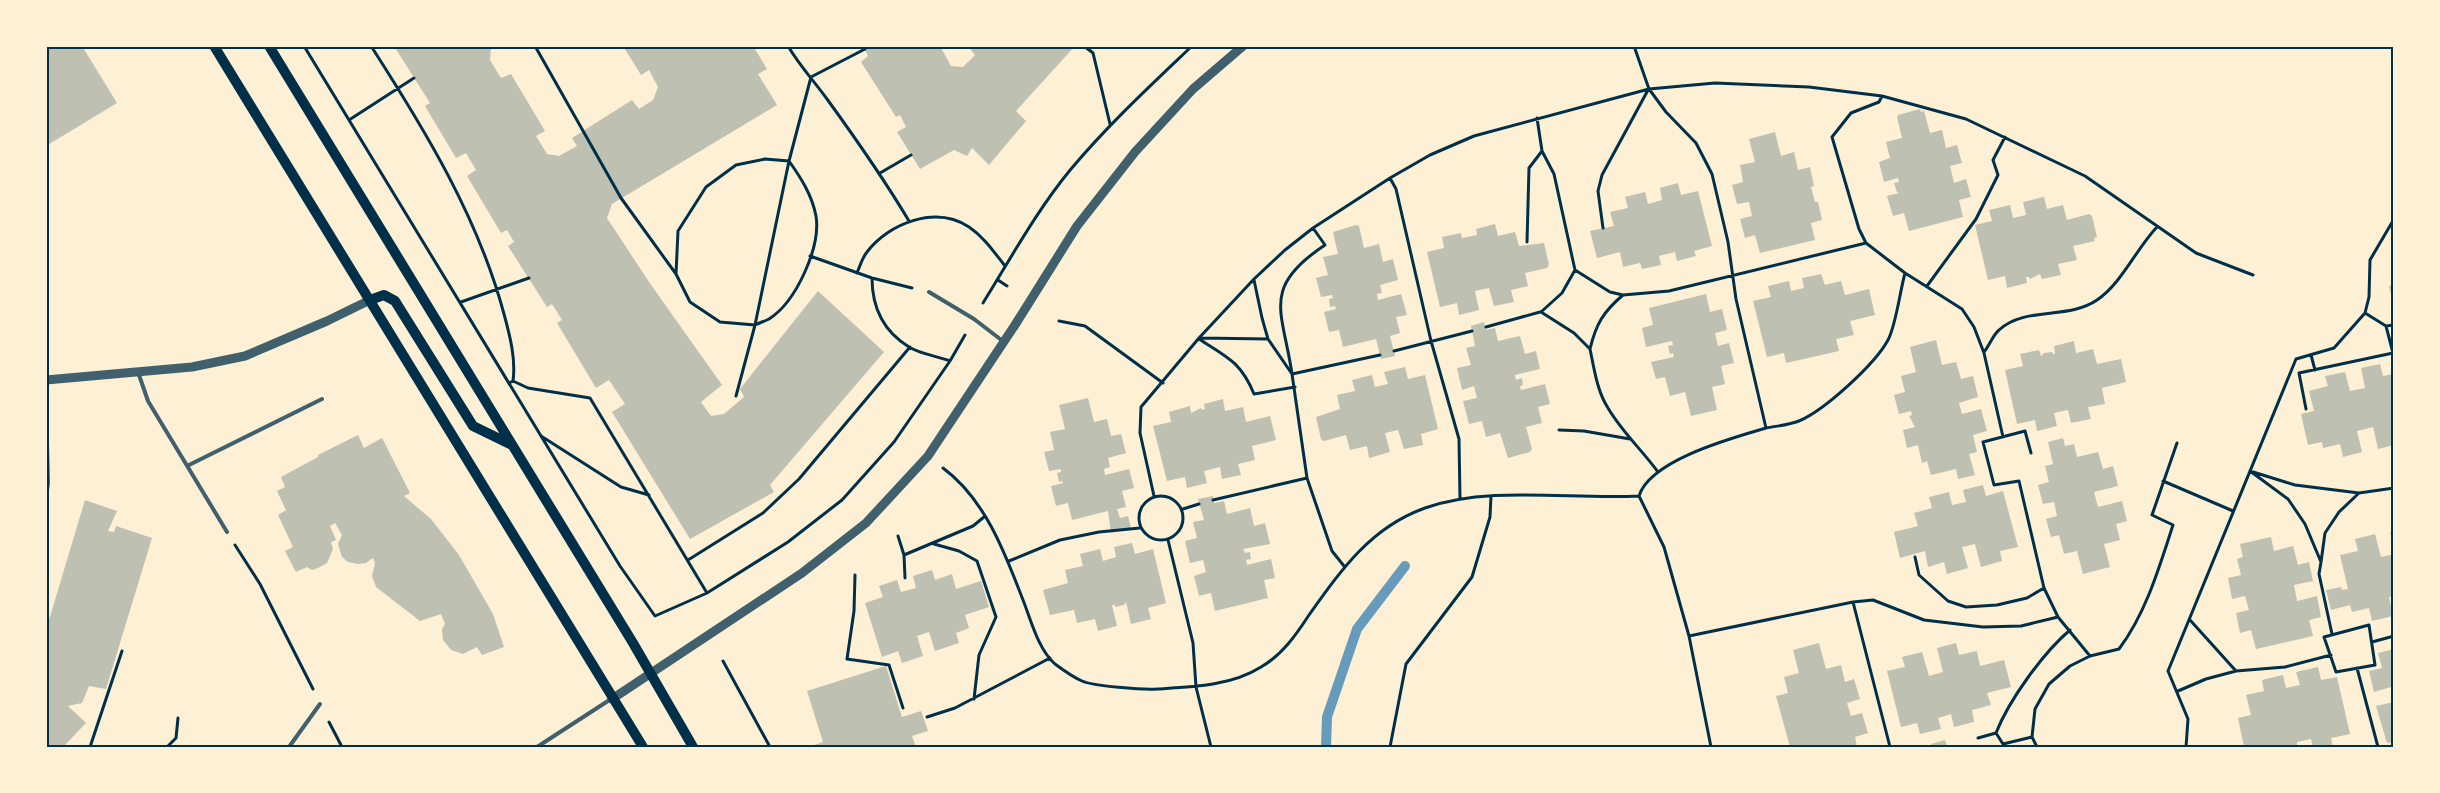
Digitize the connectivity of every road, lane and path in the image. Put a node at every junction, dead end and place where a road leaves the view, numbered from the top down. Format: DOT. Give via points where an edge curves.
graph roads {
  1 [pos="214,46"];
  2 [pos="269,46"];
  3 [pos="304,46"];
  4 [pos="370,46"];
  5 [pos="535,46"];
  6 [pos="788,46"];
  7 [pos="1084,46"];
  8 [pos="1192,46"];
  9 [pos="1243,46"];
  10 [pos="1634,46"];
  11 [pos="865,49"];
  12 [pos="811,77"];
  13 [pos="414,78"];
  14 [pos="1648,89"];
  15 [pos="399,90"];
  16 [pos="1882,96"];
  17 [pos="1537,118"];
  18 [pos="349,120"];
  19 [pos="1110,125"];
  20 [pos="2004,137"];
  21 [pos="1542,151"];
  22 [pos="911,155"];
  23 [pos="789,160"];
  24 [pos="880,173"];
  25 [pos="1390,178"];
  26 [pos="2394,219"];
  27 [pos="909,221"];
  28 [pos="2158,226"];
  29 [pos="1313,228"];
  30 [pos="1603,228"];
  31 [pos="1527,242"];
  32 [pos="1866,243"];
  33 [pos="810,256"];
  34 [pos="1005,266"];
  35 [pos="1575,270"];
  36 [pos="857,273"];
  37 [pos="1905,273"];
  38 [pos="676,274"];
  39 [pos="1732,274"];
  40 [pos="2253,275"];
  41 [pos="529,278"];
  42 [pos="872,278"];
  43 [pos="1254,279"];
  44 [pos="998,280"];
  45 [pos="1007,286"];
  46 [pos="1927,286"];
  47 [pos="498,289"];
  48 [pos="929,292"];
  49 [pos="1623,295"];
  50 [pos="370,300"];
  51 [pos="461,302"];
  52 [pos="1540,312"];
  53 [pos="2365,313"];
  54 [pos="974,318"];
  55 [pos="1059,321"];
  56 [pos="755,325"];
  57 [pos="2394,325"];
  58 [pos="2386,326"];
  59 [pos="1486,328"];
  60 [pos="1472,331"];
  61 [pos="1198,338"];
  62 [pos="1268,339"];
  63 [pos="1004,342"];
  64 [pos="1431,342"];
  65 [pos="910,347"];
  66 [pos="1590,349"];
  67 [pos="1394,351"];
  68 [pos="1984,353"];
  69 [pos="2393,354"];
  70 [pos="1380,355"];
  71 [pos="2311,355"];
  72 [pos="950,361"];
  73 [pos="2314,370"];
  74 [pos="138,372"];
  75 [pos="1292,374"];
  76 [pos="46,380"];
  77 [pos="511,382"];
  78 [pos="1163,383"];
  79 [pos="1295,387"];
  80 [pos="736,396"];
  81 [pos="322,399"];
  82 [pos="46,404"];
  83 [pos="2306,409"];
  84 [pos="1766,428"];
  85 [pos="1559,430"];
  86 [pos="541,436"];
  87 [pos="2003,437"];
  88 [pos="1630,440"];
  89 [pos="2177,443"];
  90 [pos="512,445"];
  91 [pos="2031,454"];
  92 [pos="928,456"];
  93 [pos="189,466"];
  94 [pos="2250,471"];
  95 [pos="1658,472"];
  96 [pos="1307,478"];
  97 [pos="2163,481"];
  98 [pos="2394,488"];
  99 [pos="2359,493"];
  100 [pos="649,496"];
  101 [pos="1154,496"];
  102 [pos="1491,496"];
  103 [pos="1639,496"];
  104 [pos="46,497"];
  105 [pos="1460,498"];
  106 [pos="1213,500"];
  107 [pos="1199,504"];
  108 [pos="1183,509"];
  109 [pos="2233,511"];
  110 [pos="984,517"];
  111 [pos="1140,528"];
  112 [pos="227,532"];
  113 [pos="898,536"];
  114 [pos="1168,540"];
  115 [pos="934,544"];
  116 [pos="904,555"];
  117 [pos="1915,556"];
  118 [pos="688,560"];
  119 [pos="1008,561"];
  120 [pos="2321,562"];
  121 [pos="1344,566"];
  122 [pos="855,575"];
  123 [pos="906,578"];
  124 [pos="2044,588"];
  125 [pos="707,593"];
  126 [pos="1852,602"];
  127 [pos="2058,617"];
  128 [pos="2190,620"];
  129 [pos="2070,630"];
  130 [pos="2332,635"];
  131 [pos="1689,636"];
  132 [pos="2394,636"];
  133 [pos="2372,642"];
  134 [pos="122,651"];
  135 [pos="2331,655"];
  136 [pos="2090,656"];
  137 [pos="1050,658"];
  138 [pos="723,661"];
  139 [pos="2357,668"];
  140 [pos="2236,671"];
  141 [pos="649,672"];
  142 [pos="1196,687"];
  143 [pos="2178,691"];
  144 [pos="612,698"];
  145 [pos="974,699"];
  146 [pos="320,704"];
  147 [pos="903,708"];
  148 [pos="926,717"];
  149 [pos="178,718"];
  150 [pos="1996,732"];
  151 [pos="2032,737"];
  152 [pos="1978,738"];
  153 [pos="90,747"];
  154 [pos="167,747"];
  155 [pos="289,747"];
  156 [pos="342,747"];
  157 [pos="537,747"];
  158 [pos="643,747"];
  159 [pos="693,747"];
  160 [pos="770,747"];
  161 [pos="1211,747"];
  162 [pos="1390,747"];
  163 [pos="1711,747"];
  164 [pos="1890,747"];
  165 [pos="2036,747"];
  166 [pos="2186,747"];
  167 [pos="2378,747"];
  1 -- 50 [label="main road"];
  2 -- 90 [label="main road"];
  3 -- 18 [label="path"];
  4 -- 15 [label="path"];
  5 -- 38 [label="path" via="621,198"];
  6 -- 12 [label="path"];
  7 -- 19 [label="path" via="1093,53"];
  8 -- 19 [label="path"];
  9 -- 63 [label="street" via="1193,89 1135,152 1077,226"];
  10 -- 14 [label="path"];
  11 -- 12 [label="path"];
  12 -- 23 [label="path"];
  12 -- 24 [label="path"];
  13 -- 15 [label="path"];
  14 -- 16 [label="path" via="1714,83 1809,87"];
  14 -- 17 [label="path"];
  14 -- 30 [label="path" via="1602,175 1598,191"];
  14 -- 39 [label="path" via="1696,143 1712,174"];
  15 -- 18 [label="path"];
  15 -- 47 [label="path" via="459,194"];
  16 -- 20 [label="path" via="1966,119"];
  16 -- 32 [label="path" via="1879,102 1851,113 1832,137"];
  17 -- 21 [label="path"];
  17 -- 25 [label="path" via="1474,136 1430,155"];
  18 -- 51 [label="path"];
  19 -- 34 [label="path" via="1070,170"];
  20 -- 28 [label="path" via="2085,176"];
  20 -- 46 [label="path" via="1993,160 1998,175 1976,219"];
  21 -- 31 [label="path" via="1529,168"];
  21 -- 35 [label="path" via="1554,174"];
  22 -- 24 [label="path"];
  23 -- 33 [label="path" via="808,188 816,217 815,240"];
  23 -- 38 [label="path" via="765,159 736,165 706,187 678,230"];
  23 -- 56 [label="path"];
  24 -- 27 [label="path"];
  25 -- 29 [label="path"];
  25 -- 64 [label="path" via="1396,189"];
  26 -- 53 [label="path" via="2370,260"];
  27 -- 34 [label="path" via="950,219 968,227 987,242"];
  27 -- 36 [label="path" via="881,237 866,253"];
  28 -- 40 [label="path" via="2196,253"];
  28 -- 68 [label="path" via="2110,289 2096,301 2081,308 2010,322 1998,330"];
  29 -- 43 [label="path"];
  29 -- 75 [label="path" via="1325,245 1304,259 1285,283 1280,304"];
  32 -- 37 [label="path"];
  32 -- 39 [label="path"];
  33 -- 36 [label="path"];
  33 -- 56 [label="path" via="792,295 770,318"];
  34 -- 44 [label="path"];
  35 -- 49 [label="path" via="1610,292"];
  35 -- 52 [label="path" via="1562,293"];
  36 -- 42 [label="path"];
  37 -- 46 [label="path"];
  37 -- 84 [label="path" via="1889,339 1874,359 1826,405 1799,420"];
  38 -- 56 [label="path" via="690,302 720,322"];
  39 -- 49 [label="path" via="1669,290"];
  39 -- 84 [label="path"];
  41 -- 47 [label="path"];
  42 -- 48 [label="path"];
  42 -- 65 [label="path" via="876,311 892,333"];
  43 -- 61 [label="path"];
  43 -- 62 [label="path"];
  44 -- 45 [label="path"];
  44 -- 54 [label="path"];
  46 -- 68 [label="path" via="1962,309 1974,327"];
  47 -- 51 [label="path"];
  47 -- 77 [label="path" via="515,367"];
  48 -- 54 [label="lane"];
  49 -- 66 [label="path" via="1595,326"];
  50 -- 74 [label="street" via="245,356 192,367"];
  50 -- 90 [label="main road" via="384,295 394,301 474,426"];
  50 -- 144 [label="main road"];
  51 -- 77 [label="path"];
  52 -- 59 [label="path"];
  52 -- 66 [label="path" via="1574,332"];
  53 -- 58 [label="path"];
  53 -- 71 [label="path" via="2334,348"];
  54 -- 63 [label="lane"];
  54 -- 72 [label="path"];
  55 -- 78 [label="path" via="1085,326"];
  56 -- 80 [label="path"];
  57 -- 58 [label="path"];
  58 -- 69 [label="path"];
  60 -- 64 [label="path"];
  61 -- 62 [label="path"];
  61 -- 78 [label="path"];
  61 -- 79 [label="path" via="1235,362 1247,376 1254,394"];
  62 -- 75 [label="path"];
  63 -- 92 [label="street"];
  64 -- 67 [label="path"];
  64 -- 105 [label="path" via="1459,439"];
  65 -- 72 [label="path"];
  65 -- 118 [label="path" via="799,479 763,513"];
  66 -- 88 [label="path" via="1596,379 1607,407"];
  68 -- 87 [label="path"];
  69 -- 73 [label="path"];
  70 -- 75 [label="path"];
  71 -- 73 [label="path"];
  71 -- 94 [label="path" via="2296,359"];
  72 -- 125 [label="path" via="894,442 842,500 788,542"];
  73 -- 83 [label="path" via="2299,373"];
  74 -- 76 [label="street"];
  74 -- 93 [label="lane" via="148,401"];
  75 -- 79 [label="path"];
  77 -- 86 [label="path"];
  77 -- 100 [label="path" via="528,388 590,398"];
  78 -- 101 [label="path" via="1141,407 1140,433"];
  79 -- 96 [label="path"];
  81 -- 93 [label="lane"];
  82 -- 104 [label="lane"];
  84 -- 95 [label="path" via="1698,449"];
  85 -- 88 [label="path"];
  86 -- 100 [label="path" via="621,487"];
  86 -- 125 [label="path" via="620,566 655,616"];
  87 -- 91 [label="path" via="2025,431"];
  87 -- 124 [label="path" via="1984,442 1994,485 2018,481"];
  88 -- 95 [label="path" via="1642,449"];
  89 -- 97 [label="path"];
  90 -- 141 [label="main road"];
  92 -- 110 [label="path" via="963,485"];
  92 -- 141 [label="street" via="866,523 810,568"];
  93 -- 112 [label="lane"];
  94 -- 99 [label="path" via="2295,485"];
  94 -- 109 [label="path"];
  94 -- 120 [label="path" via="2288,499 2305,524"];
  95 -- 103 [label="path" via="1642,487"];
  96 -- 106 [label="path"];
  96 -- 121 [label="path" via="1332,551"];
  97 -- 109 [label="path"];
  97 -- 136 [label="path" via="2152,515 2173,525 2151,590 2128,638 2119,649"];
  98 -- 99 [label="path"];
  99 -- 120 [label="path" via="2339,512 2326,533"];
  100 -- 118 [label="path"];
  101 -- 108 [label="path" via="1172,497"];
  101 -- 111 [label="path" via="1140,509"];
  102 -- 103 [label="path"];
  102 -- 105 [label="path"];
  102 -- 162 [label="path" via="1490,517 1472,578 1406,664"];
  103 -- 131 [label="path" via="1664,547"];
  105 -- 121 [label="path" via="1425,508 1389,525 1362,546"];
  107 -- 108 [label="path"];
  108 -- 114 [label="path" via="1182,528"];
  109 -- 128 [label="path"];
  110 -- 115 [label="path" via="973,526"];
  110 -- 119 [label="path"];
  111 -- 114 [label="path" via="1152,539"];
  111 -- 119 [label="path" via="1060,540"];
  112 -- 146 [label="path" via="260,584"];
  113 -- 116 [label="path"];
  114 -- 142 [label="path" via="1193,643"];
  115 -- 116 [label="path"];
  115 -- 145 [label="path" via="959,550 977,561 996,617 979,656"];
  116 -- 123 [label="path"];
  117 -- 124 [label="path" via="1919,575 1948,601 1966,607 1997,606 2027,598"];
  118 -- 125 [label="path"];
  119 -- 137 [label="path" via="1037,638"];
  120 -- 130 [label="path" via="2319,574"];
  121 -- 142 [label="path" via="1288,646 1261,668 1228,681"];
  122 -- 147 [label="path" via="847,659 889,665"];
  124 -- 127 [label="path"];
  126 -- 127 [label="path" via="1873,600 1924,620 1983,627 2022,626"];
  126 -- 131 [label="path"];
  126 -- 164 [label="path"];
  127 -- 129 [label="path"];
  128 -- 140 [label="path"];
  128 -- 143 [label="path" via="2168,671"];
  129 -- 136 [label="path"];
  129 -- 150 [label="path" via="2004,712"];
  130 -- 133 [label="path" via="2369,626"];
  130 -- 135 [label="path" via="2324,637"];
  131 -- 163 [label="path"];
  132 -- 133 [label="path"];
  133 -- 139 [label="path" via="2375,665"];
  134 -- 153 [label="path"];
  135 -- 139 [label="path" via="2336,672"];
  135 -- 140 [label="path" via="2285,667"];
  136 -- 151 [label="path" via="2070,666 2049,684 2034,709"];
  137 -- 142 [label="path" via="1083,682 1148,690"];
  137 -- 145 [label="path"];
  138 -- 160 [label="path"];
  139 -- 167 [label="path"];
  140 -- 143 [label="path"];
  141 -- 144 [label="street"];
  141 -- 159 [label="main road"];
  142 -- 161 [label="path"];
  143 -- 166 [label="path" via="2188,720"];
  144 -- 157 [label="lane"];
  144 -- 158 [label="main road"];
  145 -- 148 [label="path"];
  146 -- 155 [label="lane"];
  146 -- 156 [label="path"];
  149 -- 154 [label="path" via="176,738"];
  150 -- 151 [label="path" via="2003,744"];
  150 -- 152 [label="path"];
  151 -- 165 [label="path"];
}
